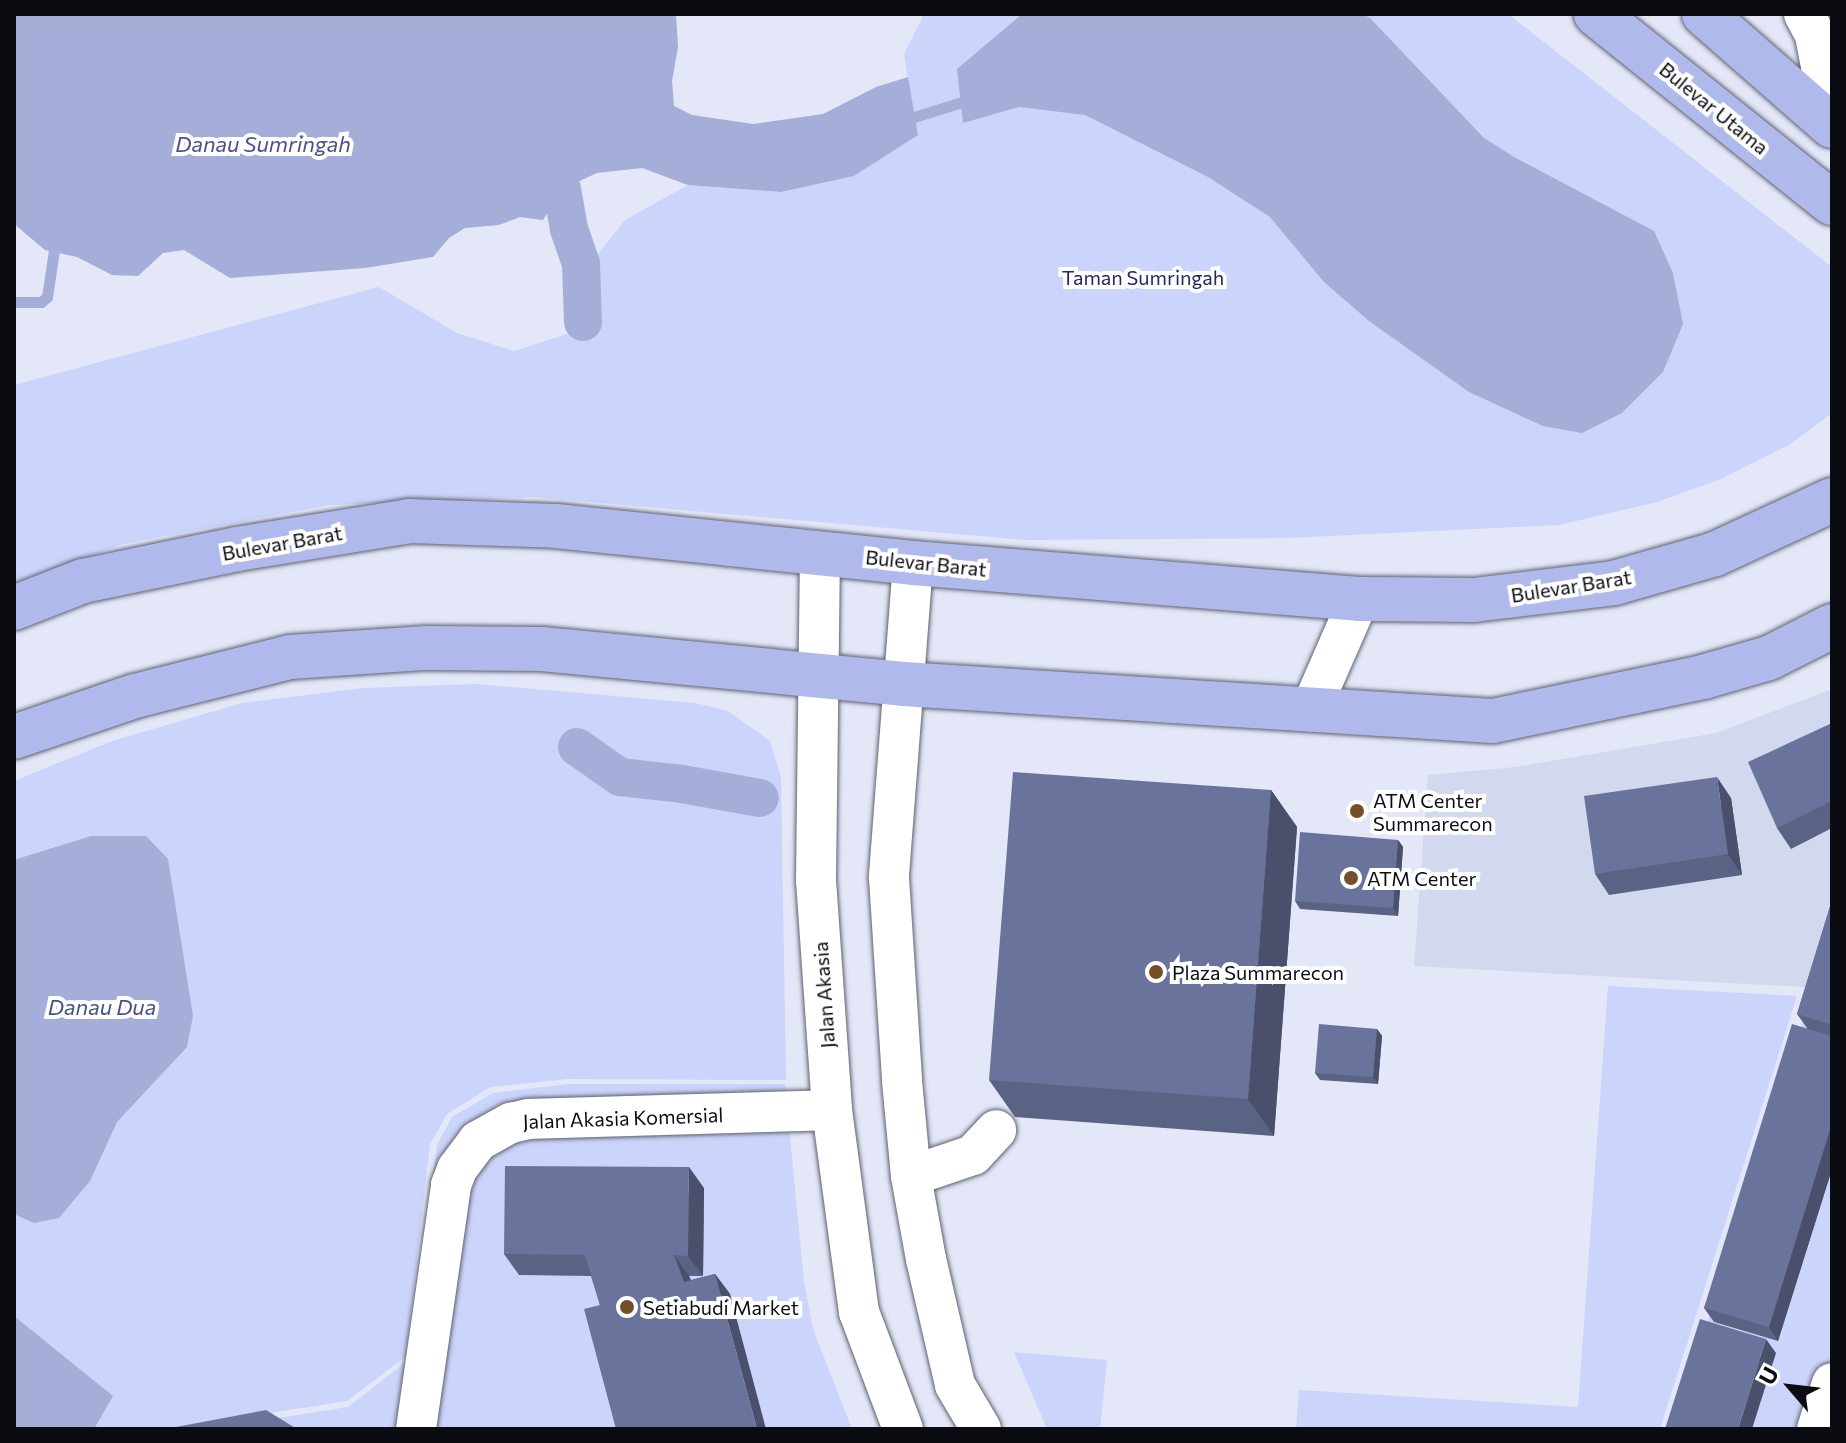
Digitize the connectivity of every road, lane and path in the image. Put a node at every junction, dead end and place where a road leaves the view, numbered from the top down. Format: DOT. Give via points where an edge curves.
graph roads {
  1 [pos="1596,14"];
  2 [pos="1704,14"];
  3 [pos="1804,14"];
  4 [pos="1825,120"];
  5 [pos="1832,203"];
  6 [pos="1832,500"];
  7 [pos="820,552"];
  8 [pos="913,563"];
  9 [pos="1359,599"];
  10 [pos="14,608"];
  11 [pos="1832,626"];
  12 [pos="818,675"];
  13 [pos="903,684"];
  14 [pos="1310,711"];
  15 [pos="14,737"];
  16 [pos="832,1110"];
  17 [pos="996,1130"];
  18 [pos="911,1176"];
  19 [pos="1832,1383"];
  20 [pos="416,1429"];
  21 [pos="903,1429"];
  22 [pos="981,1429"];
  23 [pos="1817,1429"];
  1 -- 5 [label="main road, Bulevar Utama"];
  2 -- 4 [label="main road"];
  3 -- 4 [label="street" via="1815,35"];
  6 -- 9 [label="main road, Bulevar Barat" via="1715,554 1614,583 1474,600"];
  7 -- 8 [label="main road, Bulevar Barat"];
  7 -- 10 [label="main road, Bulevar Barat" via="556,526 409,521 83,581"];
  7 -- 12 [label="street, Jalan Akasia"];
  8 -- 9 [label="main road, Bulevar Barat"];
  8 -- 13 [label="street"];
  9 -- 14 [label="street"];
  11 -- 14 [label="main road" via="1769,658 1703,677 1493,721"];
  12 -- 13 [label="main road"];
  12 -- 15 [label="main road" via="542,649 427,648 290,657 135,696"];
  12 -- 16 [label="street, Jalan Akasia" via="816,880"];
  13 -- 14 [label="main road"];
  13 -- 18 [label="street" via="889,878"];
  16 -- 20 [label="street, Jalan Akasia Komersial" via="529,1119 478,1141 451,1185"];
  16 -- 21 [label="street, Jalan Akasia" via="859,1312"];
  17 -- 18 [label="street" via="973,1155"];
  18 -- 22 [label="street" via="955,1385"];
  19 -- 23 [label="street"];
}
